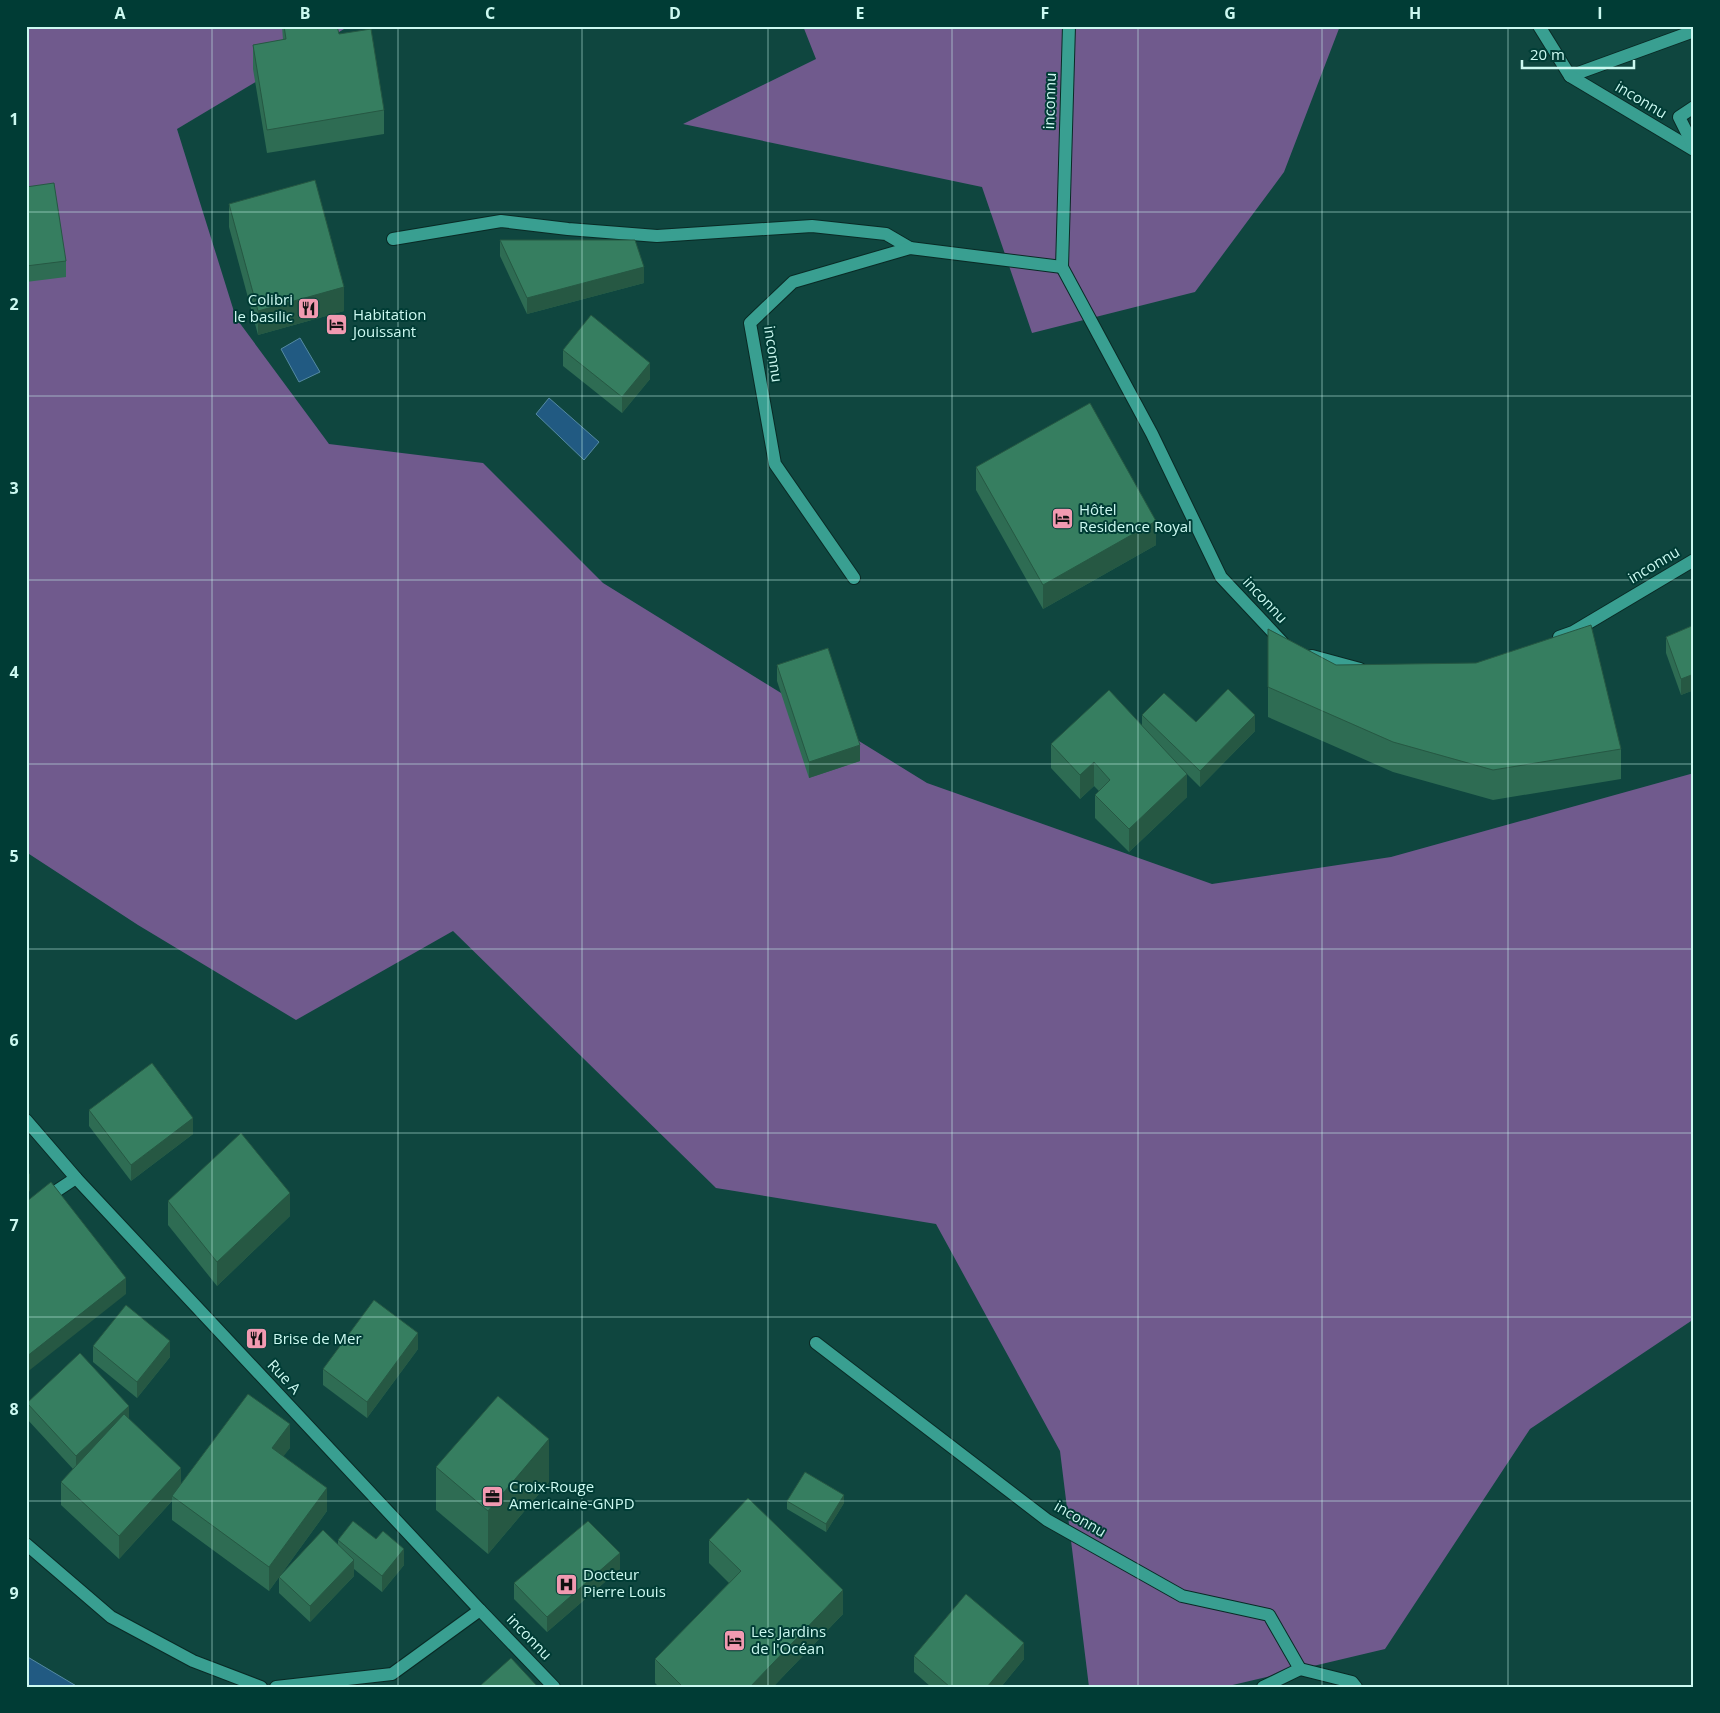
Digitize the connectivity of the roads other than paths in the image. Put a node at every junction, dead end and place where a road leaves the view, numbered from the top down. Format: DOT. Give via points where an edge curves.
graph roads {
  1 [pos="1069,26"];
  2 [pos="1539,26"];
  3 [pos="1694,31"];
  4 [pos="1570,76"];
  5 [pos="1694,106"];
  6 [pos="1694,149"];
  7 [pos="393,239"];
  8 [pos="910,248"];
  9 [pos="1062,266"];
  10 [pos="1694,560"];
  11 [pos="854,578"];
  12 [pos="1547,642"];
  13 [pos="1371,670"];
  14 [pos="26,1120"];
  15 [pos="76,1178"];
  16 [pos="26,1211"];
  17 [pos="816,1343"];
  18 [pos="26,1544"];
  19 [pos="480,1610"];
  20 [pos="1300,1669"];
  21 [pos="261,1687"];
  22 [pos="276,1687"];
  23 [pos="554,1687"];
  24 [pos="1263,1687"];
  25 [pos="1356,1687"];
  1 -- 9 [label="street, inconnu"];
  2 -- 4 [label="street, inconnu"];
  3 -- 4 [label="street"];
  4 -- 6 [label="street, inconnu"];
  5 -- 6 [label="street, inconnu" via="1679,117"];
  7 -- 8 [label="street" via="501,221 658,236 812,226 886,234"];
  8 -- 9 [label="street, inconnu"];
  8 -- 11 [label="street, inconnu" via="793,282 750,323 775,464"];
  9 -- 13 [label="street, inconnu" via="1152,434 1221,577 1294,651"];
  10 -- 12 [label="street, inconnu" via="1573,632"];
  14 -- 15 [label="street, Rue A"];
  15 -- 16 [label="street"];
  15 -- 19 [label="street, Rue A"];
  17 -- 20 [label="street, inconnu" via="1047,1520 1182,1596 1269,1615"];
  18 -- 21 [label="street" via="111,1617 193,1661"];
  19 -- 22 [label="street" via="392,1674"];
  19 -- 23 [label="street, inconnu"];
  20 -- 24 [label="street"];
  20 -- 25 [label="street" via="1352,1682"];
}
